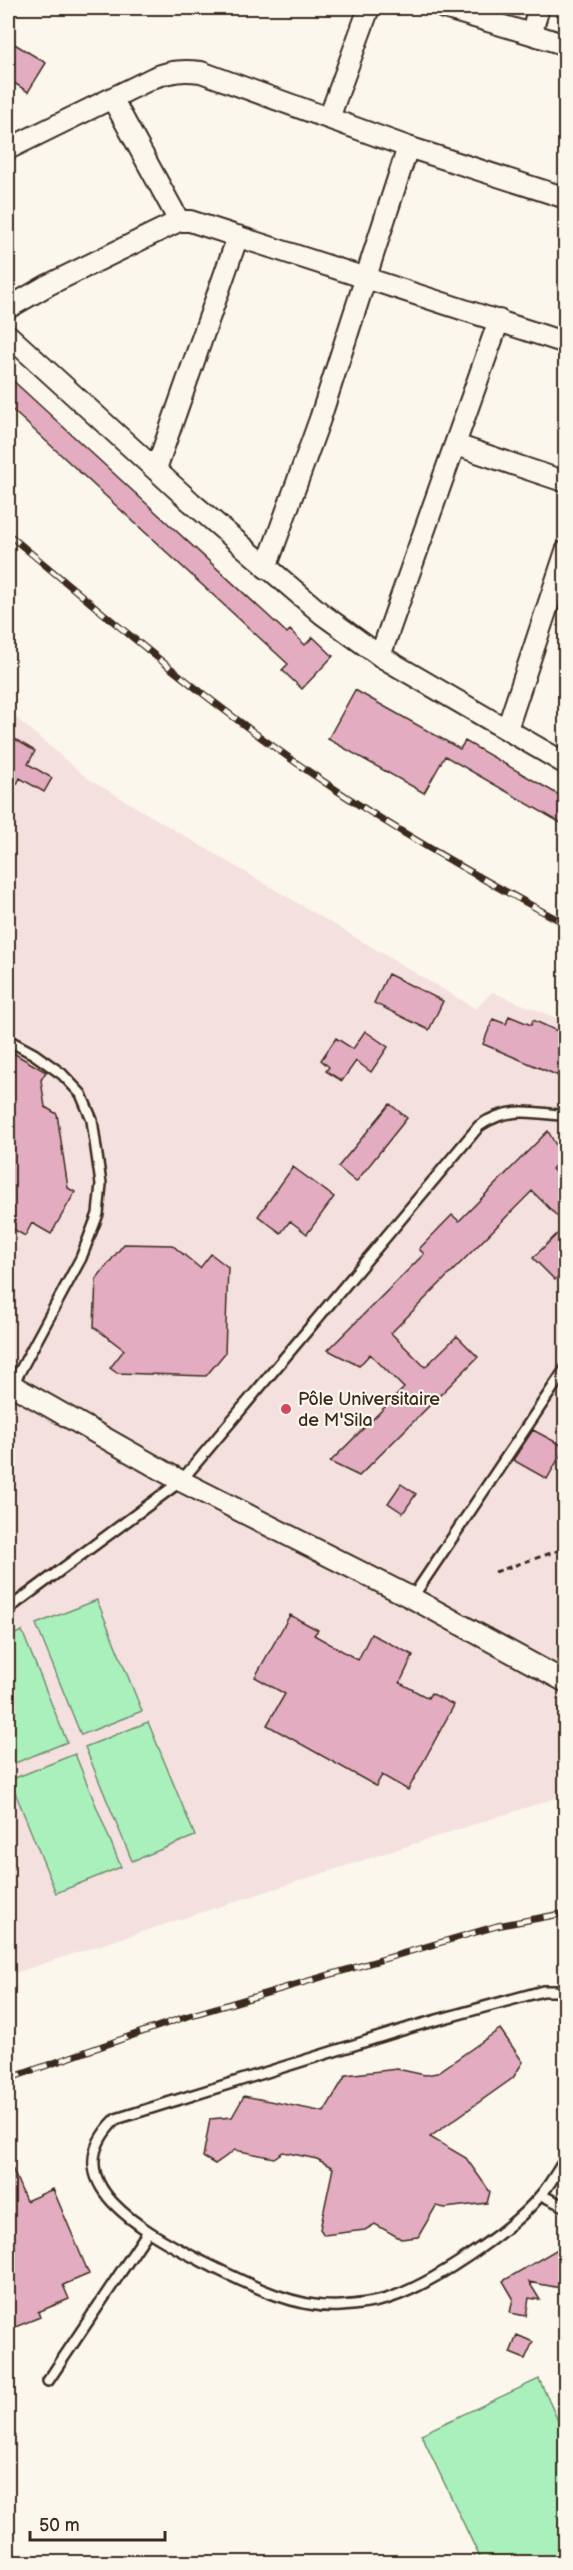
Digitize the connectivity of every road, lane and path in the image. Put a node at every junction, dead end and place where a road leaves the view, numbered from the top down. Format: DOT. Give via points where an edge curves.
graph roads {
  1 [pos="369,8"];
  2 [pos="444,8"];
  3 [pos="539,8"];
  4 [pos="531,34"];
  5 [pos="566,45"];
  6 [pos="112,98"];
  7 [pos="329,118"];
  8 [pos="408,147"];
  9 [pos="8,149"];
  10 [pos="566,198"];
  11 [pos="179,221"];
  12 [pos="238,236"];
  13 [pos="365,278"];
  14 [pos="8,308"];
  15 [pos="499,320"];
  16 [pos="8,335"];
  17 [pos="566,343"];
  18 [pos="456,445"];
  19 [pos="156,469"];
  20 [pos="566,482"];
  21 [pos="566,551"];
  22 [pos="266,568"];
  23 [pos="380,656"];
  24 [pos="507,729"];
  25 [pos="566,764"];
  26 [pos="8,1040"];
  27 [pos="566,1116"];
  28 [pos="566,1368"];
  29 [pos="10,1385"];
  30 [pos="181,1481"];
  31 [pos="566,1548"];
  32 [pos="495,1572"];
  33 [pos="412,1598"];
  34 [pos="8,1609"];
  35 [pos="566,1682"];
  36 [pos="566,1991"];
  37 [pos="566,2158"];
  38 [pos="542,2195"];
  39 [pos="566,2207"];
  40 [pos="147,2233"];
  41 [pos="48,2381"];
  1 -- 7 [label="street"];
  2 -- 4 [label="street"];
  3 -- 4 [label="street"];
  4 -- 5 [label="street"];
  6 -- 7 [label="street" via="155,77 185,70 201,72"];
  6 -- 9 [label="street"];
  6 -- 11 [label="street"];
  7 -- 8 [label="street"];
  8 -- 10 [label="street"];
  8 -- 13 [label="street"];
  11 -- 12 [label="street" via="203,224"];
  11 -- 14 [label="street"];
  12 -- 13 [label="street"];
  12 -- 19 [label="street"];
  13 -- 15 [label="street"];
  13 -- 22 [label="street"];
  15 -- 17 [label="street"];
  15 -- 18 [label="street"];
  16 -- 19 [label="street"];
  18 -- 20 [label="street"];
  18 -- 23 [label="street"];
  19 -- 22 [label="street"];
  21 -- 24 [label="street"];
  22 -- 23 [label="street"];
  23 -- 24 [label="street"];
  24 -- 25 [label="street"];
  26 -- 29 [label="lane" via="62,1074 81,1094 92,1120 100,1184 98,1214 81,1258"];
  27 -- 30 [label="lane" via="511,1113 495,1115 479,1126"];
  28 -- 33 [label="lane"];
  29 -- 30 [label="street"];
  30 -- 33 [label="street"];
  30 -- 34 [label="lane"];
  31 -- 32 [label="path"];
  33 -- 35 [label="street"];
  36 -- 40 [label="lane" via="543,1991 415,2026 116,2119 95,2147 95,2165 101,2186 119,2212"];
  37 -- 38 [label="lane"];
  38 -- 39 [label="lane"];
  38 -- 40 [label="lane" via="475,2251 443,2271 386,2299 338,2307 298,2301 253,2287"];
  40 -- 41 [label="lane"];
}
